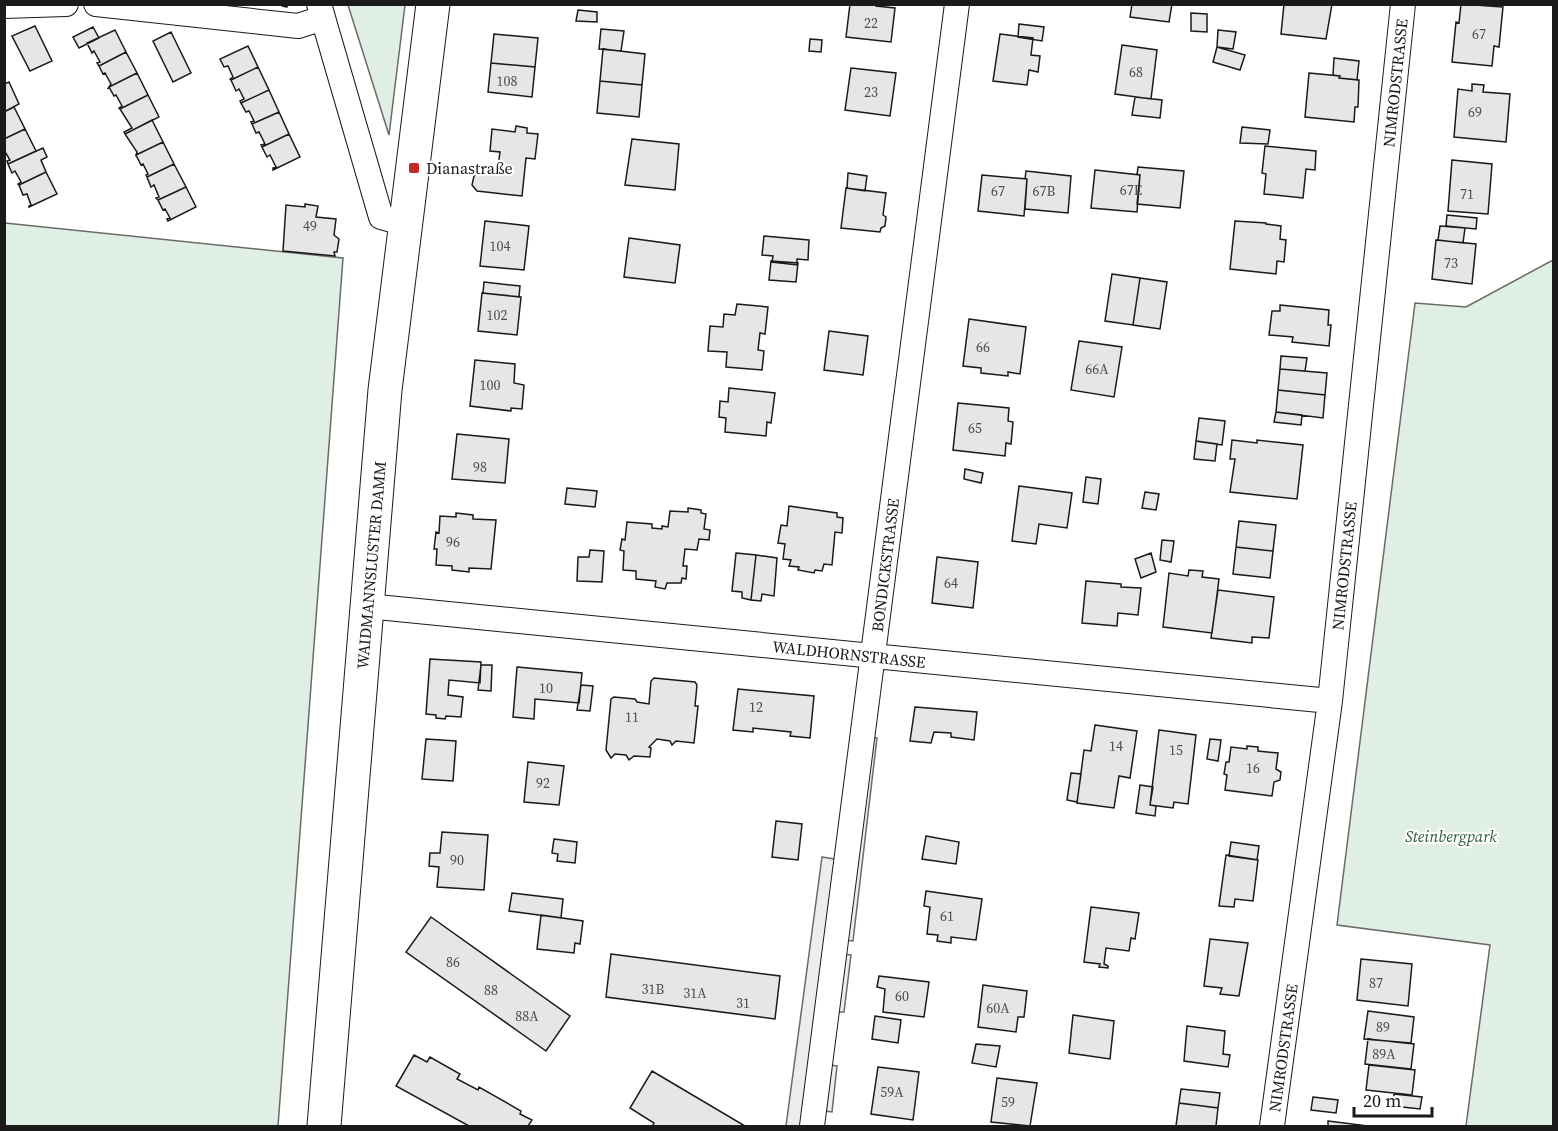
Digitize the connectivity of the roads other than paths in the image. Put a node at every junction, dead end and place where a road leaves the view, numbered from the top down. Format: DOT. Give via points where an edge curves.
graph roads {
  1 [pos="66,4"];
  2 [pos="96,4"];
  3 [pos="433,4"];
  4 [pos="957,4"];
  5 [pos="1403,4"];
  6 [pos="4,6"];
  7 [pos="321,11"];
  8 [pos="406,224"];
  9 [pos="367,606"];
  10 [pos="873,656"];
  11 [pos="1330,701"];
  12 [pos="324,1126"];
  13 [pos="812,1126"];
  14 [pos="1272,1126"];
  1 -- 6 [label="street"];
  2 -- 7 [label="street" via="298,26"];
  3 -- 8 [label="main road, WAIDMANNSLUSTER DAMM"];
  4 -- 10 [label="street, BONDICKSTRASSE"];
  5 -- 11 [label="street, NIMRODSTRASSE"];
  7 -- 8 [label="street" via="381,217"];
  8 -- 9 [label="main road, WAIDMANNSLUSTER DAMM" via="385,390"];
  9 -- 10 [label="street, WALDHORNSTRASSE"];
  9 -- 12 [label="main road, WAIDMANNSLUSTER DAMM"];
  10 -- 11 [label="street, WALDHORNSTRASSE"];
  10 -- 13 [label="street, BONDICKSTRASSE"];
  11 -- 14 [label="street, NIMRODSTRASSE"];
}
